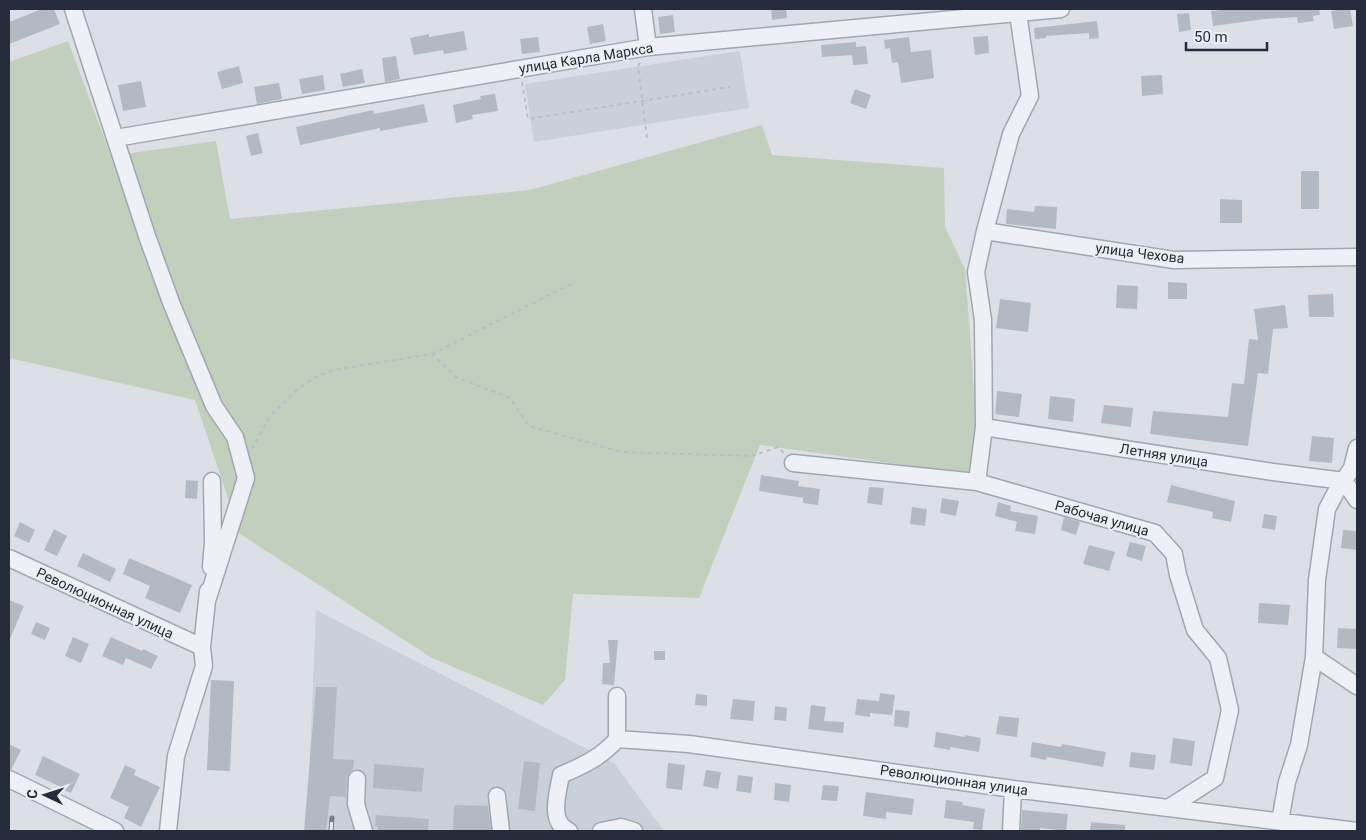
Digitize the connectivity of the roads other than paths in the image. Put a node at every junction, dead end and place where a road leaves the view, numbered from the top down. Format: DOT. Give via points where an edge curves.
graph roads {
  1 [pos="73,9"];
  2 [pos="643,9"];
  3 [pos="1061,9"];
  4 [pos="1018,12"];
  5 [pos="648,47"];
  6 [pos="116,138"];
  7 [pos="985,231"];
  8 [pos="1357,257"];
  9 [pos="984,427"];
  10 [pos="1357,448"];
  11 [pos="793,463"];
  12 [pos="212,481"];
  13 [pos="1344,481"];
  14 [pos="977,482"];
  15 [pos="1357,500"];
  16 [pos="9,558"];
  17 [pos="207,601"];
  18 [pos="202,647"];
  19 [pos="1314,657"];
  20 [pos="1357,686"];
  21 [pos="617,696"];
  22 [pos="617,739"];
  23 [pos="9,779"];
  24 [pos="357,779"];
  25 [pos="1013,789"];
  26 [pos="497,796"];
  27 [pos="1170,808"];
  28 [pos="1280,821"];
  29 [pos="115,831"];
  30 [pos="168,831"];
  31 [pos="364,831"];
  32 [pos="501,831"];
  33 [pos="569,831"];
  34 [pos="601,831"];
  35 [pos="634,831"];
  36 [pos="1011,831"];
  37 [pos="1357,831"];
  1 -- 6 [label="street"];
  2 -- 5 [label="street"];
  3 -- 4 [label="street, улица Карла Маркса"];
  4 -- 5 [label="street, улица Карла Маркса"];
  4 -- 7 [label="street" via="1030,96 1011,134"];
  5 -- 6 [label="street, улица Карла Маркса"];
  6 -- 17 [label="street" via="172,305 214,406 235,437 246,478"];
  7 -- 8 [label="street, улица Чехова" via="1174,260"];
  7 -- 9 [label="street" via="976,272 983,320"];
  9 -- 13 [label="street, Летняя улица"];
  9 -- 14 [label="street"];
  10 -- 13 [label="street" via="1352,468"];
  11 -- 14 [label="street, Рабочая улица"];
  12 -- 17 [label="street" via="213,542"];
  13 -- 15 [label="street"];
  13 -- 19 [label="street" via="1327,509 1317,580"];
  14 -- 27 [label="street, Рабочая улица" via="1155,533 1174,554 1195,630 1218,658 1230,710 1216,778"];
  16 -- 18 [label="street, Революционная улица"];
  17 -- 18 [label="street"];
  18 -- 30 [label="street" via="204,666 176,756"];
  19 -- 20 [label="street"];
  19 -- 28 [label="street" via="1300,745 1287,782"];
  21 -- 22 [label="street"];
  22 -- 25 [label="street, Революционная улица" via="689,744"];
  22 -- 33 [label="street" via="584,765 561,775 556,815 558,823"];
  23 -- 29 [label="street"];
  24 -- 31 [label="street" via="356,804"];
  25 -- 27 [label="street, Революционная улица"];
  25 -- 36 [label="street"];
  26 -- 32 [label="street"];
  27 -- 28 [label="street, Революционная улица"];
  28 -- 37 [label="street, Революционная улица"];
  34 -- 35 [label="street" via="621,827"];
}
